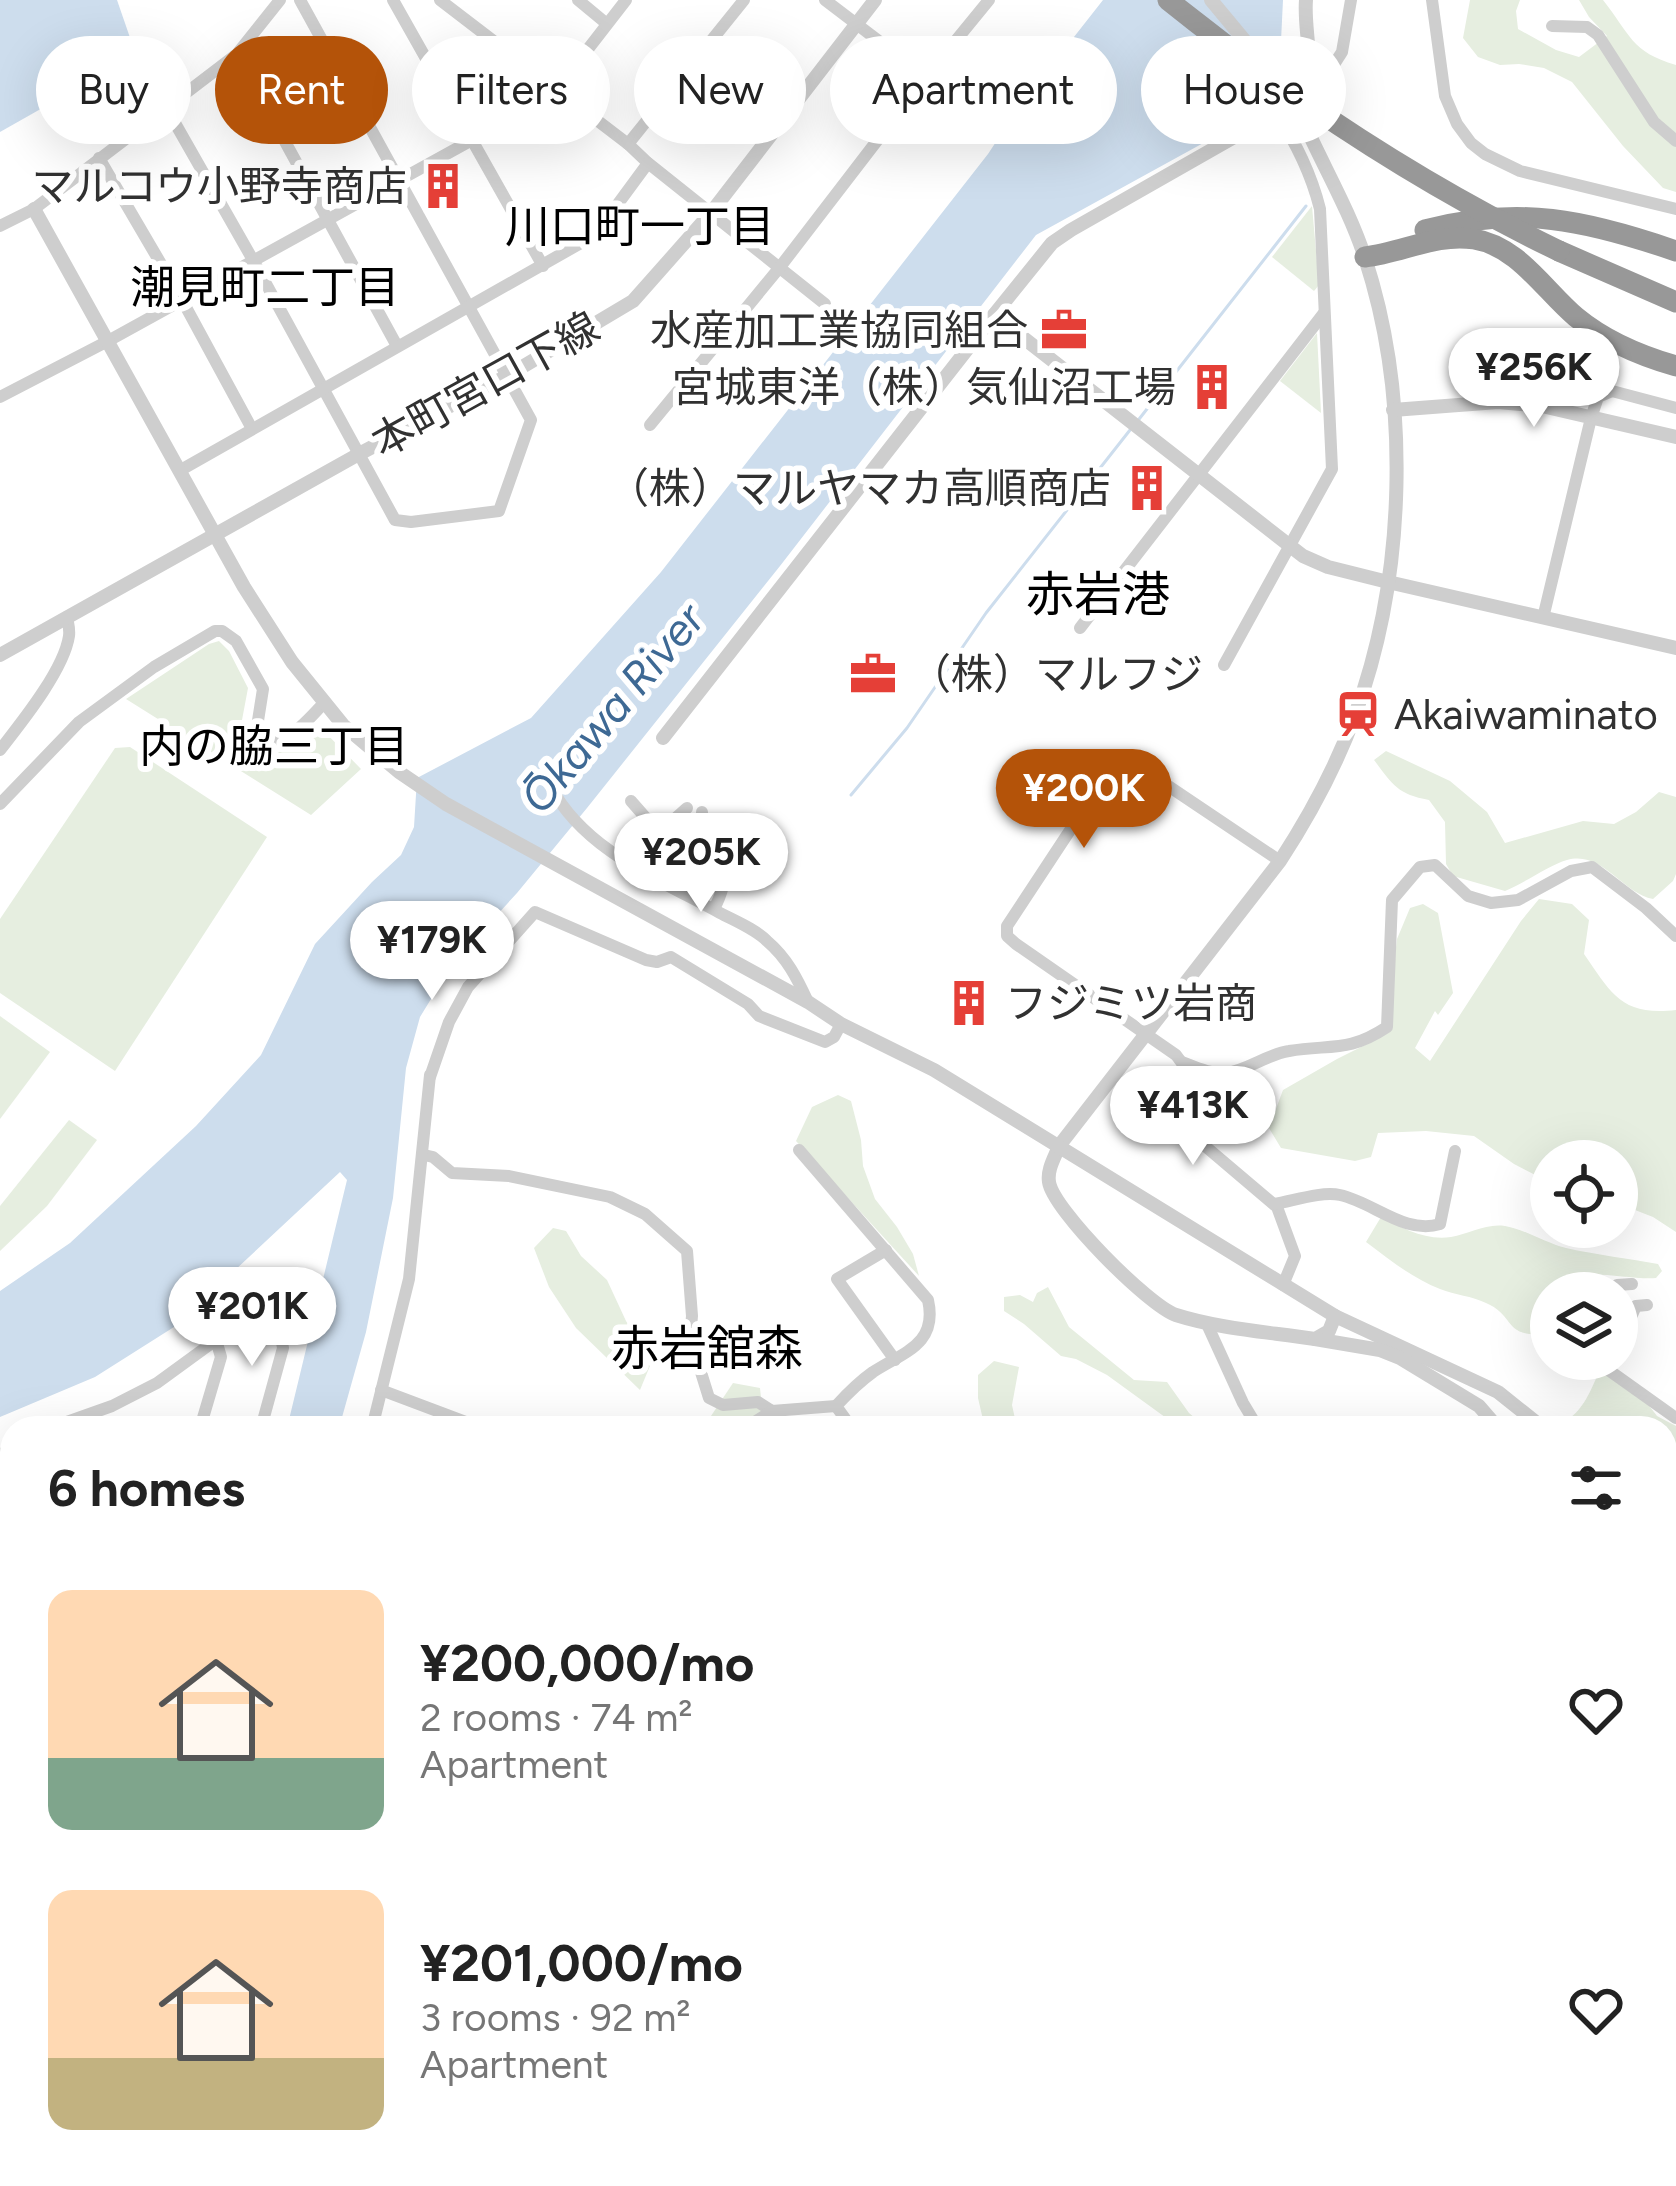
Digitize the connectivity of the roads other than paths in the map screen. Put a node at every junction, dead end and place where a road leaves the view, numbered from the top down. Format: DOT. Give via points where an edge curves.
graph roads {
  1 [pos="280,0"];
  2 [pos="300,0"];
  3 [pos="393,0"];
  4 [pos="440,0"];
  5 [pos="578,0"];
  6 [pos="626,0"];
  7 [pos="744,0"];
  8 [pos="825,0"];
  9 [pos="875,0"];
  10 [pos="989,0"];
  11 [pos="1168,0"];
  12 [pos="1183,0"];
  13 [pos="1211,0"];
  14 [pos="1306,0"];
  15 [pos="1352,0"];
  16 [pos="1432,0"];
  17 [pos="607,24"];
  18 [pos="856,25"];
  19 [pos="1552,26"];
  20 [pos="251,36"];
  21 [pos="413,36"];
  22 [pos="487,36"];
  23 [pos="598,36"];
  24 [pos="871,36"];
  25 [pos="960,36"];
  26 [pos="1307,36"];
  27 [pos="1344,36"];
  28 [pos="215,71"];
  29 [pos="191,90"];
  30 [pos="610,130"];
  31 [pos="1676,141"];
  32 [pos="118,144"];
  33 [pos="187,144"];
  34 [pos="287,144"];
  35 [pos="465,144"];
  36 [pos="474,144"];
  37 [pos="628,144"];
  38 [pos="875,144"];
  39 [pos="1222,144"];
  40 [pos="1296,144"];
  41 [pos="99,158"];
  42 [pos="647,164"];
  43 [pos="399,180"];
  44 [pos="34,209"];
  45 [pos="1676,209"];
  46 [pos="710,214"];
  47 [pos="328,218"];
  48 [pos="0,226"];
  49 [pos="1561,247"];
  50 [pos="1676,251"];
  51 [pos="1365,257"];
  52 [pos="253,260"];
  53 [pos="543,266"];
  54 [pos="780,267"];
  55 [pos="1676,291"];
  56 [pos="181,298"];
  57 [pos="1676,302"];
  58 [pos="825,304"];
  59 [pos="469,307"];
  60 [pos="1325,312"];
  61 [pos="994,315"];
  62 [pos="108,341"];
  63 [pos="398,346"];
  64 [pos="1676,366"];
  65 [pos="507,376"];
  66 [pos="322,388"];
  67 [pos="0,397"];
  68 [pos="1676,408"];
  69 [pos="1393,410"];
  70 [pos="1591,418"];
  71 [pos="650,425"];
  72 [pos="251,428"];
  73 [pos="1676,437"];
  74 [pos="359,454"];
  75 [pos="179,470"];
  76 [pos="1198,474"];
  77 [pos="215,534"];
  78 [pos="1290,545"];
  79 [pos="1388,582"];
  80 [pos="67,616"];
  81 [pos="1543,618"];
  82 [pos="1080,628"];
  83 [pos="1676,648"];
  84 [pos="0,655"];
  85 [pos="1224,664"];
  86 [pos="325,702"];
  87 [pos="663,738"];
  88 [pos="0,750"];
  89 [pos="551,788"];
  90 [pos="632,801"];
  91 [pos="0,805"];
  92 [pos="687,808"];
  93 [pos="702,812"];
  94 [pos="658,833"];
  95 [pos="1280,861"];
  96 [pos="640,868"];
  97 [pos="714,910"];
  98 [pos="1676,936"];
  99 [pos="808,1002"];
  100 [pos="841,1024"];
  101 [pos="1148,1034"];
  102 [pos="1181,1062"];
  103 [pos="1059,1146"];
  104 [pos="799,1150"];
  105 [pos="1455,1151"];
  106 [pos="424,1155"];
  107 [pos="1274,1204"];
  108 [pos="886,1250"];
  109 [pos="1283,1285"];
  110 [pos="1647,1305"];
  111 [pos="1638,1306"];
  112 [pos="1335,1316"];
  113 [pos="1206,1322"];
  114 [pos="1315,1339"];
  115 [pos="217,1340"];
  116 [pos="895,1360"];
  117 [pos="1630,1380"];
  118 [pos="381,1390"];
  119 [pos="836,1406"];
  120 [pos="772,1412"];
  121 [pos="84,1416"];
  122 [pos="203,1416"];
  123 [pos="264,1416"];
  124 [pos="375,1416"];
  125 [pos="450,1416"];
  126 [pos="765,1416"];
  127 [pos="843,1416"];
  128 [pos="1251,1416"];
  129 [pos="1488,1416"];
  130 [pos="1528,1416"];
  131 [pos="1674,1416"];
  1 -- 20 [label="street"];
  2 -- 43 [label="street"];
  3 -- 21 [label="street"];
  4 -- 22 [label="street"];
  5 -- 17 [label="street"];
  6 -- 17 [label="street"];
  7 -- 37 [label="street"];
  8 -- 18 [label="street"];
  9 -- 18 [label="street, 本町宮口下線"];
  10 -- 25 [label="street"];
  11 -- 49 [label="highway, bridge" via="1325,119 1423,180"];
  12 -- 49 [label="highway, bridge" via="1353,125"];
  13 -- 51 [label="street, bridge" via="1305,125"];
  14 -- 26 [label="street"];
  15 -- 27 [label="street"];
  16 -- 45 [label="street" via="1445,96 1457,124 1485,154 1520,171"];
  17 -- 23 [label="street"];
  18 -- 24 [label="street"];
  18 -- 46 [label="street, 本町宮口下線"];
  19 -- 31 [label="street" via="1598,35 1654,122"];
  28 -- 29 [label="street"];
  30 -- 37 [label="street"];
  32 -- 41 [label="street"];
  33 -- 52 [label="street"];
  34 -- 47 [label="street"];
  35 -- 43 [label="street"];
  36 -- 53 [label="street"];
  37 -- 42 [label="street"];
  38 -- 54 [label="street"];
  39 -- 61 [label="street" via="1052,244"];
  40 -- 60 [label="street" via="1320,209"];
  41 -- 44 [label="street"];
  41 -- 56 [label="street"];
  42 -- 46 [label="street"];
  42 -- 53 [label="street" via="595,235"];
  43 -- 47 [label="street"];
  43 -- 59 [label="street"];
  44 -- 48 [label="street"];
  44 -- 62 [label="street"];
  46 -- 54 [label="street"];
  46 -- 65 [label="street, 本町宮口下線" via="633,301"];
  47 -- 52 [label="street"];
  47 -- 63 [label="street"];
  49 -- 55 [label="highway"];
  49 -- 57 [label="highway"];
  50 -- 51 [label="highway" via="1586,223 1511,216 1428,229"];
  51 -- 64 [label="highway" via="1433,240 1494,244 1580,320"];
  51 -- 69 [label="street"];
  52 -- 56 [label="street"];
  52 -- 66 [label="street"];
  53 -- 59 [label="street"];
  54 -- 58 [label="street"];
  54 -- 71 [label="street"];
  56 -- 62 [label="street"];
  56 -- 72 [label="street"];
  59 -- 63 [label="street"];
  59 -- 65 [label="street"];
  60 -- 76 [label="street"];
  60 -- 78 [label="street" via="1332,469"];
  61 -- 76 [label="street"];
  61 -- 87 [label="street"];
  62 -- 67 [label="street"];
  62 -- 75 [label="street"];
  63 -- 66 [label="street"];
  65 -- 74 [label="street, 本町宮口下線"];
  65 -- 74 [label="street" via="531,420 499,511 395,520"];
  66 -- 72 [label="street"];
  66 -- 74 [label="street"];
  68 -- 70 [label="street" via="1612,391 1598,397"];
  69 -- 70 [label="street" via="1498,402"];
  69 -- 79 [label="street"];
  70 -- 73 [label="street"];
  70 -- 81 [label="street"];
  72 -- 75 [label="street"];
  74 -- 77 [label="street, 本町宮口下線"];
  75 -- 77 [label="street"];
  76 -- 78 [label="street"];
  76 -- 82 [label="street"];
  77 -- 80 [label="street, 本町宮口下線"];
  77 -- 86 [label="street"];
  78 -- 79 [label="street" via="1328,567"];
  78 -- 85 [label="street"];
  79 -- 81 [label="street"];
  79 -- 95 [label="street" via="1356,712"];
  80 -- 84 [label="street, 本町宮口下線"];
  80 -- 88 [label="street" via="62,657"];
  81 -- 83 [label="street"];
  86 -- 91 [label="street" via="289,736 264,738 256,727 263,689 236,641 214,631 79,722"];
  86 -- 99 [label="street" via="399,772 446,803"];
  89 -- 96 [label="street" via="572,818"];
  90 -- 94 [label="street"];
  92 -- 94 [label="street"];
  93 -- 97 [label="street" via="726,880"];
  94 -- 96 [label="street"];
  95 -- 101 [label="street"];
  95 -- 101 [label="street" via="1143,769 1127,760 1111,765 1016,909 1007,936"];
  96 -- 97 [label="street"];
  97 -- 99 [label="street" via="764,937 793,969"];
  98 -- 102 [label="street" via="1592,867 1518,900 1491,903 1468,896 1436,865 1420,867 1392,900 1387,1027 1370,1039 1285,1051 1227,1073"];
  99 -- 100 [label="street"];
  100 -- 103 [label="street"];
  100 -- 106 [label="street" via="825,1042 788,1030 671,957 646,960 535,913 468,987 449,1022 430,1076"];
  101 -- 102 [label="street"];
  101 -- 103 [label="street"];
  102 -- 107 [label="street" via="1192,1078 1192,1130"];
  103 -- 109 [label="street"];
  103 -- 113 [label="street" via="1049,1184 1077,1227 1150,1300"];
  104 -- 108 [label="street"];
  105 -- 107 [label="street" via="1440,1224 1428,1228 1336,1193"];
  106 -- 118 [label="street" via="409,1279"];
  106 -- 120 [label="street" via="452,1172 579,1189 645,1214 688,1251 690,1337 709,1398 758,1402"];
  107 -- 109 [label="street" via="1295,1256"];
  108 -- 116 [label="street" via="931,1313 926,1336"];
  108 -- 116 [label="street" via="837,1279"];
  109 -- 112 [label="street"];
  110 -- 111 [label="street"];
  112 -- 114 [label="street"];
  112 -- 130 [label="street" via="1498,1392"];
  113 -- 114 [label="street"];
  113 -- 128 [label="street"];
  114 -- 129 [label="street" via="1400,1358"];
  115 -- 121 [label="street" via="157,1383"];
  115 -- 122 [label="street"];
  115 -- 123 [label="street" via="235,1323 256,1319 281,1338"];
  116 -- 119 [label="street"];
  117 -- 131 [label="street"];
  118 -- 124 [label="street"];
  118 -- 125 [label="street"];
  119 -- 120 [label="street"];
  119 -- 127 [label="street"];
  120 -- 126 [label="street"];
}
